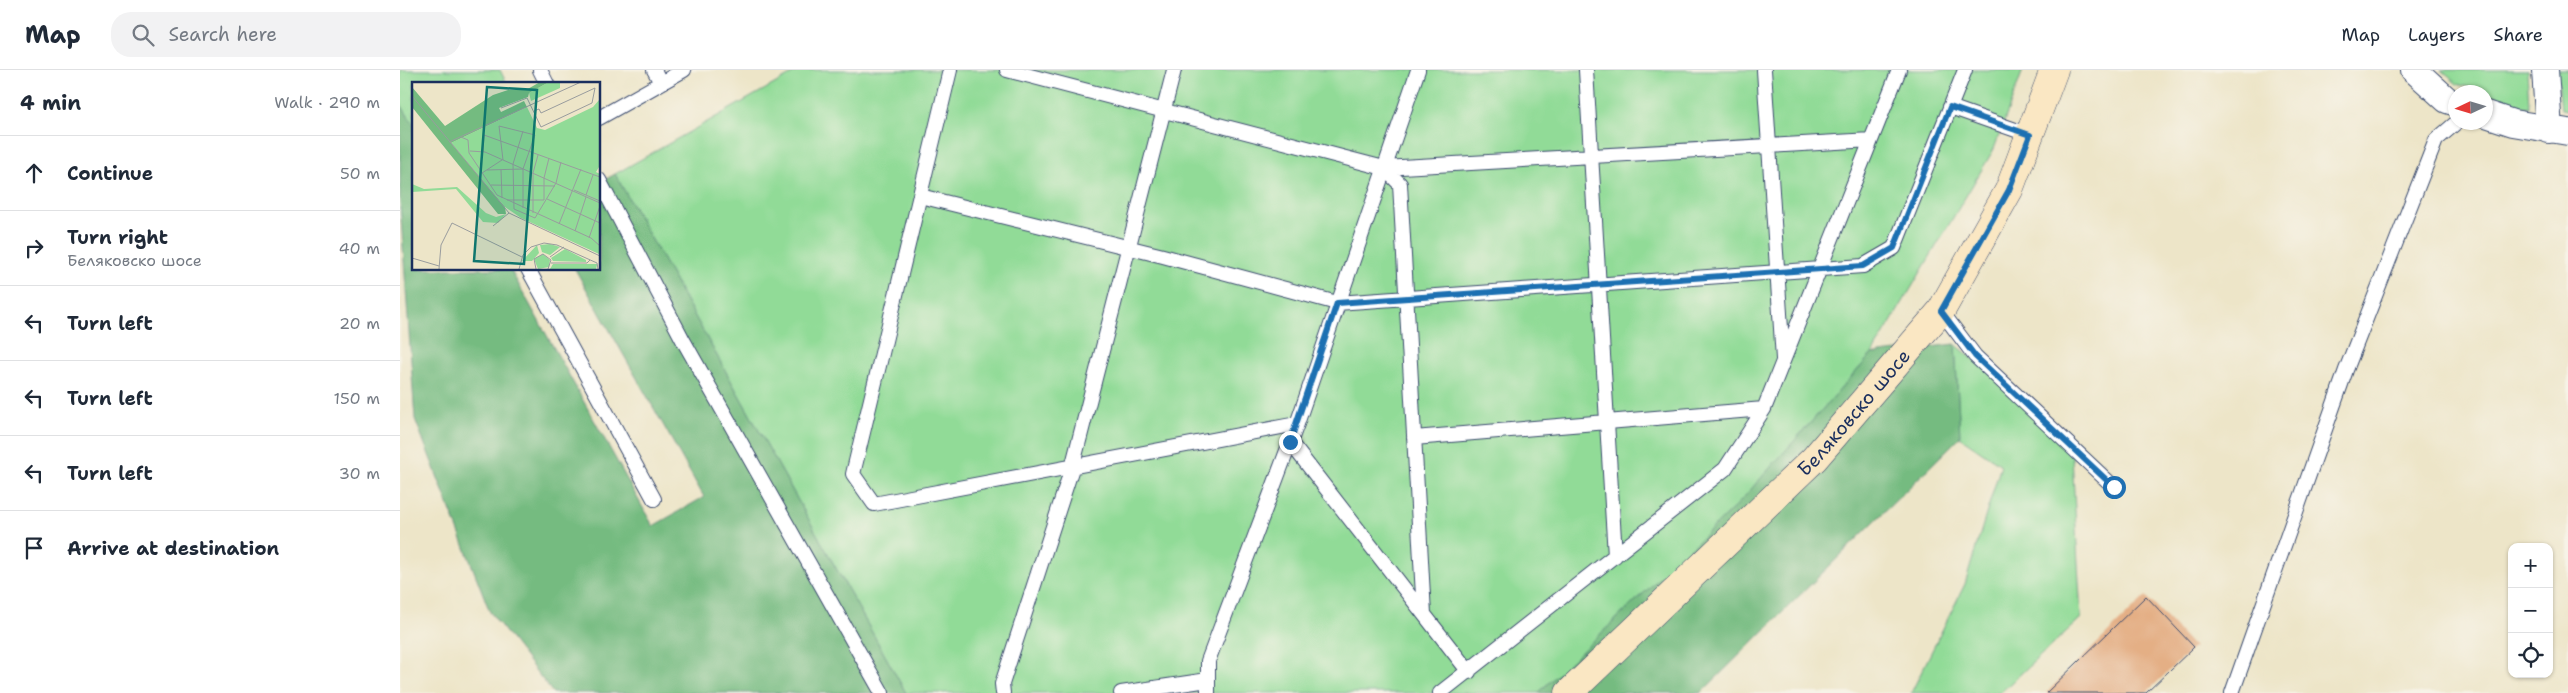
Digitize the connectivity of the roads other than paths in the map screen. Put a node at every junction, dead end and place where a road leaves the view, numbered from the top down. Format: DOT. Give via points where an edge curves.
graph roads {
  1 [pos="540,70"];
  2 [pos="654,70"];
  3 [pos="684,70"];
  4 [pos="950,70"];
  5 [pos="1007,70"];
  6 [pos="1174,70"];
  7 [pos="1418,70"];
  8 [pos="1586,70"];
  9 [pos="1764,70"];
  10 [pos="1899,70"];
  11 [pos="1965,70"];
  12 [pos="2054,70"];
  13 [pos="2414,70"];
  14 [pos="2545,70"];
  15 [pos="546,82"];
  16 [pos="662,83"];
  17 [pos="2448,100"];
  18 [pos="1950,107"];
  19 [pos="1163,112"];
  20 [pos="2493,116"];
  21 [pos="600,117"];
  22 [pos="2448,130"];
  23 [pos="2558,131"];
  24 [pos="2030,135"];
  25 [pos="1871,140"];
  26 [pos="1769,146"];
  27 [pos="1592,155"];
  28 [pos="1384,168"];
  29 [pos="600,182"];
  30 [pos="920,196"];
  31 [pos="1128,248"];
  32 [pos="529,270"];
  33 [pos="1819,270"];
  34 [pos="1777,273"];
  35 [pos="1600,286"];
  36 [pos="1406,300"];
  37 [pos="1337,303"];
  38 [pos="1941,311"];
  39 [pos="1783,362"];
  40 [pos="1764,409"];
  41 [pos="1607,422"];
  42 [pos="1297,424"];
  43 [pos="1414,438"];
  44 [pos="1290,442"];
  45 [pos="1072,468"];
  46 [pos="2114,487"];
  47 [pos="654,499"];
  48 [pos="1615,556"];
  49 [pos="1424,614"];
  50 [pos="1469,672"];
  51 [pos="1208,687"];
  52 [pos="882,693"];
  53 [pos="1003,693"];
  54 [pos="1121,693"];
  55 [pos="1440,693"];
  56 [pos="1569,693"];
  57 [pos="2232,693"];
  1 -- 15 [label="lane"];
  2 -- 16 [label="lane"];
  3 -- 16 [label="lane"];
  4 -- 30 [label="lane"];
  5 -- 19 [label="lane"];
  6 -- 19 [label="lane"];
  7 -- 28 [label="lane"];
  8 -- 27 [label="lane"];
  9 -- 26 [label="lane"];
  10 -- 25 [label="lane"];
  11 -- 18 [label="lane"];
  12 -- 24 [label="street, Беляковско шосе"];
  13 -- 17 [label="street"];
  14 -- 23 [label="street"];
  16 -- 21 [label="lane"];
  18 -- 24 [label="lane"];
  18 -- 33 [label="lane" via="1894,248 1863,266"];
  19 -- 28 [label="lane"];
  19 -- 31 [label="lane"];
  20 -- 23 [label="street"];
  22 -- 57 [label="lane" via="2436,140 2346,370"];
  24 -- 38 [label="street, Беляковско шосе" via="2009,190"];
  25 -- 26 [label="lane"];
  25 -- 33 [label="lane"];
  26 -- 27 [label="lane"];
  26 -- 34 [label="lane"];
  27 -- 28 [label="lane"];
  27 -- 35 [label="lane"];
  28 -- 36 [label="lane" via="1400,184"];
  28 -- 37 [label="lane"];
  29 -- 52 [label="lane" via="688,348"];
  30 -- 31 [label="lane"];
  30 -- 45 [label="lane" via="853,474 874,504"];
  31 -- 37 [label="lane"];
  31 -- 45 [label="lane"];
  32 -- 47 [label="lane"];
  33 -- 34 [label="lane"];
  33 -- 39 [label="lane"];
  34 -- 35 [label="lane"];
  34 -- 39 [label="lane"];
  35 -- 36 [label="lane"];
  35 -- 41 [label="lane"];
  36 -- 37 [label="lane"];
  36 -- 43 [label="lane"];
  37 -- 42 [label="lane"];
  38 -- 46 [label="lane" via="1975,356"];
  38 -- 56 [label="street, Беляковско шосе" via="1814,459"];
  39 -- 40 [label="lane"];
  40 -- 41 [label="lane"];
  40 -- 48 [label="lane" via="1725,469"];
  41 -- 43 [label="lane"];
  41 -- 48 [label="lane"];
  42 -- 44 [label="lane"];
  42 -- 45 [label="lane"];
  43 -- 49 [label="lane"];
  44 -- 49 [label="lane"];
  44 -- 51 [label="lane" via="1208,661"];
  45 -- 53 [label="lane" via="1002,684"];
  48 -- 50 [label="lane"];
  49 -- 50 [label="lane"];
  50 -- 55 [label="lane"];
  51 -- 54 [label="lane"];
}
